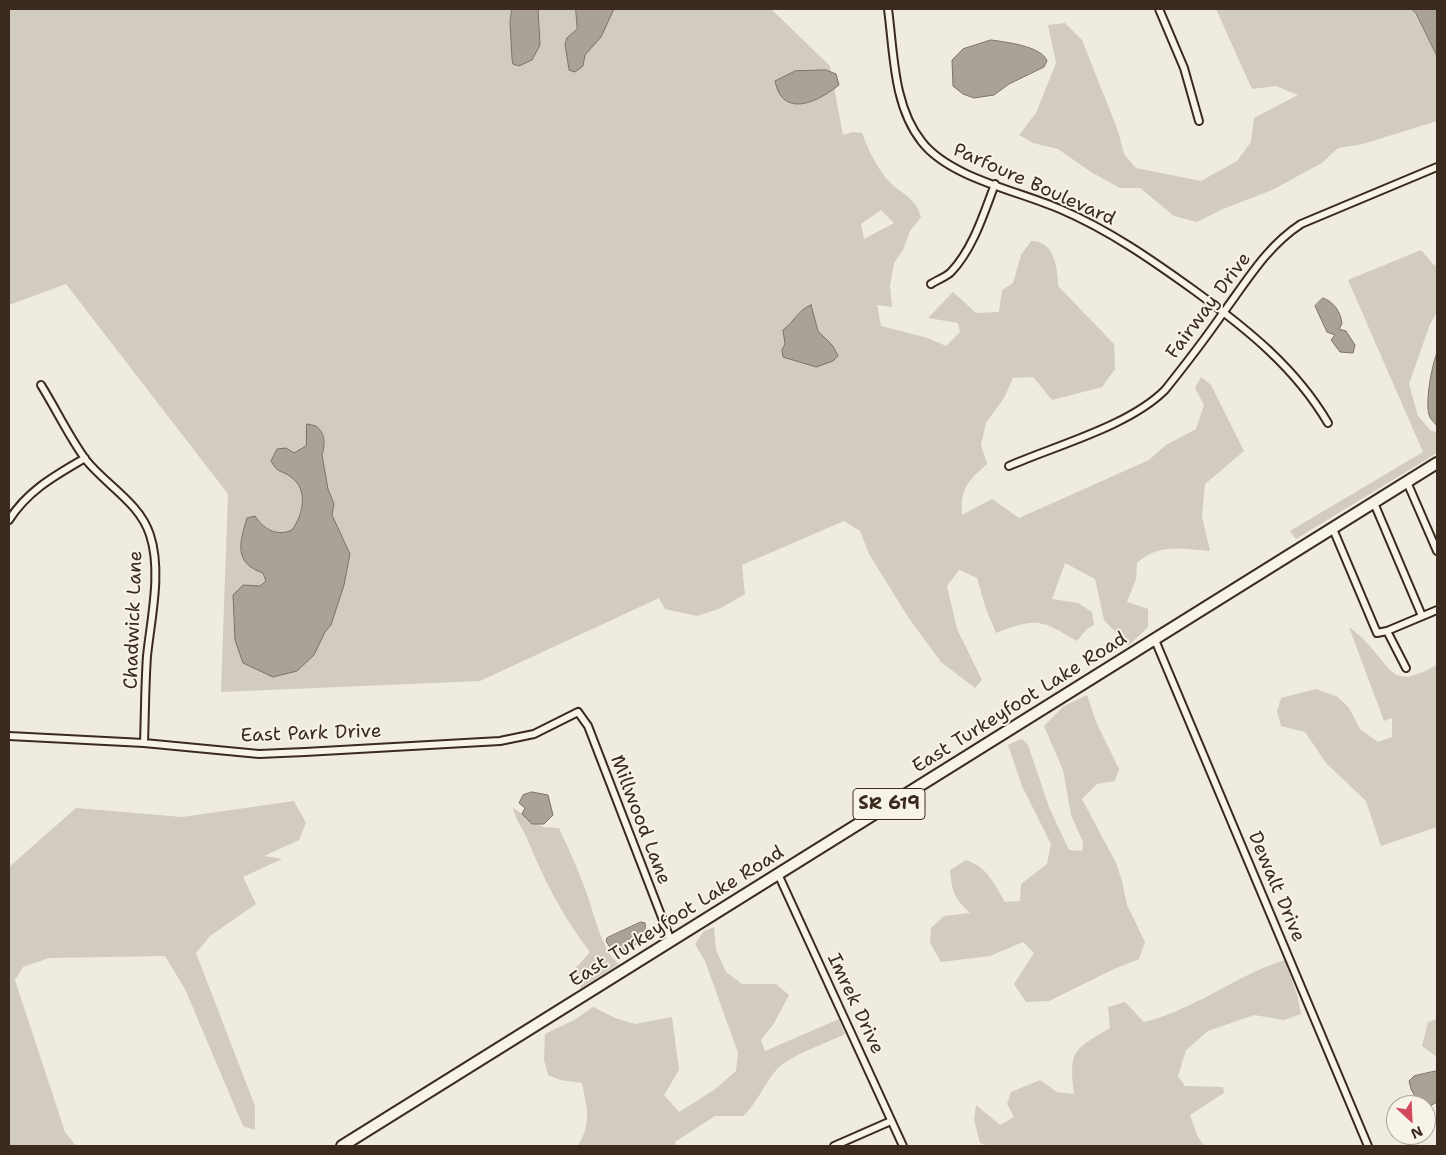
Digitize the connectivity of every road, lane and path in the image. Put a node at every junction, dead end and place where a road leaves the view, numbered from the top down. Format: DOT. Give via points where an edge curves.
graph roads {
  1 [pos="888,9"];
  2 [pos="1159,9"];
  3 [pos="1199,121"];
  4 [pos="1437,167"];
  5 [pos="995,184"];
  6 [pos="931,284"];
  7 [pos="1224,313"];
  8 [pos="41,385"];
  9 [pos="1328,423"];
  10 [pos="85,458"];
  11 [pos="1437,463"];
  12 [pos="1009,466"];
  13 [pos="1407,482"];
  14 [pos="1374,503"];
  15 [pos="9,520"];
  16 [pos="1332,529"];
  17 [pos="1437,551"];
  18 [pos="1437,610"];
  19 [pos="1422,616"];
  20 [pos="1387,631"];
  21 [pos="1155,640"];
  22 [pos="1406,668"];
  23 [pos="578,712"];
  24 [pos="9,736"];
  25 [pos="144,743"];
  26 [pos="778,874"];
  27 [pos="671,941"];
  28 [pos="891,1121"];
  29 [pos="342,1146"];
  30 [pos="834,1146"];
  31 [pos="903,1146"];
  32 [pos="1368,1146"];
  1 -- 5 [label="street, Parfoure Boulevard" via="899,90 914,132 943,162"];
  2 -- 3 [label="street" via="1184,68"];
  4 -- 7 [label="street, Fairway Drive" via="1289,232 1258,264"];
  5 -- 6 [label="street" via="977,229 960,259 950,272"];
  5 -- 7 [label="street, Parfoure Boulevard" via="1059,208 1107,232 1168,271"];
  7 -- 9 [label="street, Parfoure Boulevard" via="1255,336 1287,368"];
  7 -- 12 [label="street, Fairway Drive" via="1165,390 1144,409"];
  8 -- 10 [label="street, Chadwick Lane"];
  10 -- 15 [label="street" via="44,482 17,507"];
  10 -- 25 [label="street, Chadwick Lane" via="131,504 150,533 154,553"];
  11 -- 13 [label="main road, East Turkeyfoot Lake Road / SR 619"];
  13 -- 14 [label="main road, East Turkeyfoot Lake Road / SR 619"];
  13 -- 17 [label="street"];
  14 -- 16 [label="main road, East Turkeyfoot Lake Road / SR 619"];
  14 -- 19 [label="street"];
  16 -- 20 [label="street" via="1377,633"];
  16 -- 21 [label="main road, East Turkeyfoot Lake Road / SR 619"];
  18 -- 19 [label="street"];
  19 -- 20 [label="street"];
  20 -- 22 [label="street"];
  21 -- 26 [label="main road, East Turkeyfoot Lake Road / SR 619"];
  21 -- 32 [label="street, Dewalt Drive"];
  23 -- 25 [label="street, East Park Drive" via="534,734 500,741 259,754"];
  23 -- 27 [label="street, Millwood Lane" via="588,726"];
  24 -- 25 [label="street, East Park Drive"];
  26 -- 27 [label="main road, East Turkeyfoot Lake Road / SR 619"];
  26 -- 28 [label="street, Imrek Drive"];
  27 -- 29 [label="main road, East Turkeyfoot Lake Road / SR 619"];
  28 -- 30 [label="street"];
  28 -- 31 [label="street, Imrek Drive"];
}
